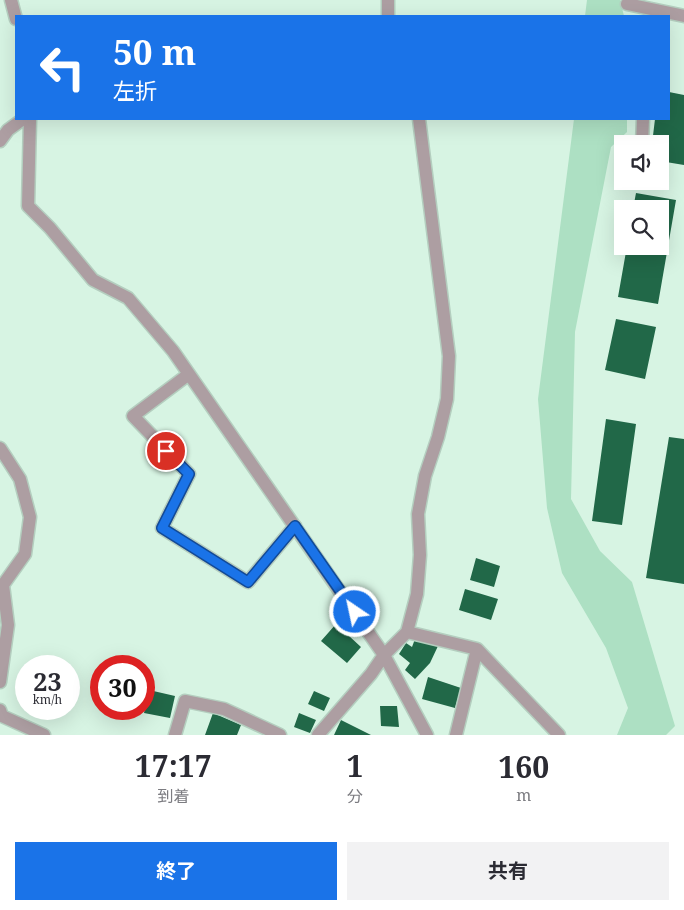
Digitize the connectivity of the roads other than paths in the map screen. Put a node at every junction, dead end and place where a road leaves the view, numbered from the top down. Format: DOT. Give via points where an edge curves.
graph roads {
  1 [pos="11,0"];
  2 [pos="388,0"];
  3 [pos="627,7"];
  4 [pos="15,15"];
  5 [pos="388,15"];
  6 [pos="684,16"];
  7 [pos="22,120"];
  8 [pos="30,120"];
  9 [pos="419,120"];
  10 [pos="644,120"];
  11 [pos="643,135"];
  12 [pos="0,142"];
  13 [pos="189,374"];
  14 [pos="0,448"];
  15 [pos="295,526"];
  16 [pos="407,632"];
  17 [pos="477,648"];
  18 [pos="384,655"];
  19 [pos="0,682"];
  20 [pos="0,710"];
  21 [pos="44,735"];
  22 [pos="176,735"];
  23 [pos="280,735"];
  24 [pos="318,735"];
  25 [pos="427,735"];
  26 [pos="456,735"];
  27 [pos="559,735"];
  1 -- 4 [label="street"];
  2 -- 5 [label="street"];
  3 -- 6 [label="street"];
  7 -- 12 [label="street" via="8,130"];
  8 -- 13 [label="street" via="28,206 93,280 128,298"];
  9 -- 16 [label="street" via="449,356 447,399 425,476 418,514 417,594"];
  10 -- 11 [label="street"];
  13 -- 15 [label="street"];
  13 -- 15 [label="street" via="133,416 189,474 162,528 248,582"];
  14 -- 19 [label="street" via="20,479 30,517 25,554 4,585 8,625"];
  15 -- 18 [label="street"];
  16 -- 17 [label="street"];
  16 -- 18 [label="street"];
  17 -- 26 [label="street"];
  17 -- 27 [label="street"];
  18 -- 24 [label="street"];
  18 -- 25 [label="street"];
  20 -- 21 [label="street" via="2,716"];
  22 -- 23 [label="street" via="185,701 224,709"];
}
